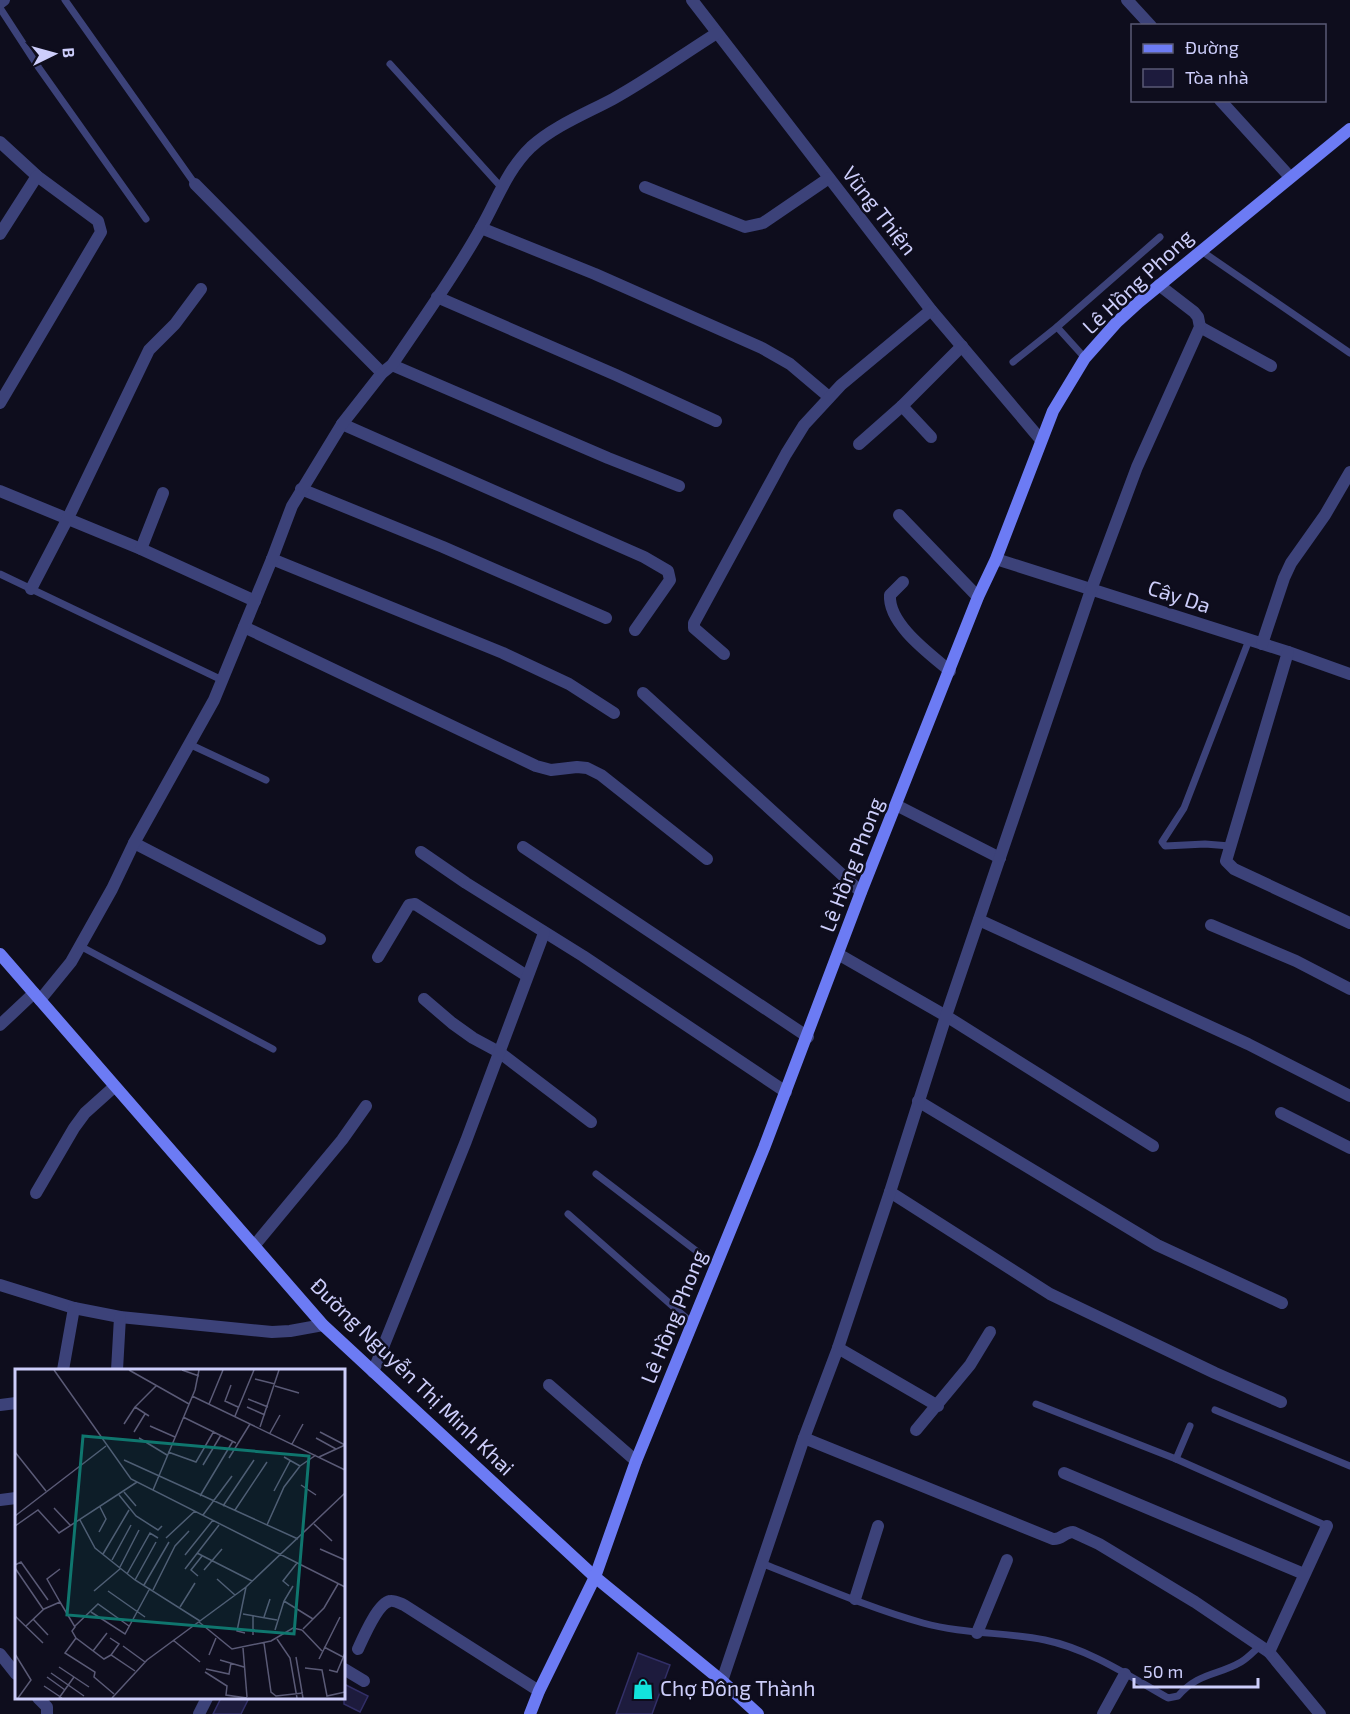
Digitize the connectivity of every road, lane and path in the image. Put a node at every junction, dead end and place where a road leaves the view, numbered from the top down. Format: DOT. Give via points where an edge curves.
graph roads {
  1 [pos="4,0"];
  2 [pos="65,0"];
  3 [pos="692,0"];
  4 [pos="1127,0"];
  5 [pos="0,3"];
  6 [pos="0,8"];
  7 [pos="1149,24"];
  8 [pos="717,33"];
  9 [pos="390,64"];
  10 [pos="1222,102"];
  11 [pos="1350,129"];
  12 [pos="0,142"];
  13 [pos="37,176"];
  14 [pos="1290,177"];
  15 [pos="829,178"];
  16 [pos="195,184"];
  17 [pos="645,187"];
  18 [pos="501,188"];
  19 [pos="146,219"];
  20 [pos="481,228"];
  21 [pos="0,234"];
  22 [pos="1160,237"];
  23 [pos="1200,250"];
  24 [pos="1159,285"];
  25 [pos="201,289"];
  26 [pos="437,297"];
  27 [pos="931,310"];
  28 [pos="1057,327"];
  29 [pos="1200,327"];
  30 [pos="962,346"];
  31 [pos="1350,353"];
  32 [pos="1085,358"];
  33 [pos="1013,362"];
  34 [pos="392,364"];
  35 [pos="1271,366"];
  36 [pos="382,373"];
  37 [pos="829,397"];
  38 [pos="0,403"];
  39 [pos="902,406"];
  40 [pos="716,421"];
  41 [pos="342,424"];
  42 [pos="932,437"];
  43 [pos="1041,440"];
  44 [pos="859,444"];
  45 [pos="1350,472"];
  46 [pos="679,486"];
  47 [pos="301,489"];
  48 [pos="0,491"];
  49 [pos="163,493"];
  50 [pos="899,515"];
  51 [pos="68,518"];
  52 [pos="141,549"];
  53 [pos="273,559"];
  54 [pos="996,559"];
  55 [pos="0,574"];
  56 [pos="903,582"];
  57 [pos="31,589"];
  58 [pos="1091,590"];
  59 [pos="978,597"];
  60 [pos="255,601"];
  61 [pos="606,618"];
  62 [pos="244,627"];
  63 [pos="635,630"];
  64 [pos="1249,640"];
  65 [pos="1262,644"];
  66 [pos="1288,652"];
  67 [pos="724,654"];
  68 [pos="950,671"];
  69 [pos="1350,674"];
  70 [pos="222,680"];
  71 [pos="643,693"];
  72 [pos="614,713"];
  73 [pos="189,744"];
  74 [pos="266,780"];
  75 [pos="896,805"];
  76 [pos="134,843"];
  77 [pos="1230,846"];
  78 [pos="523,847"];
  79 [pos="422,852"];
  80 [pos="1000,858"];
  81 [pos="707,859"];
  82 [pos="861,892"];
  83 [pos="979,920"];
  84 [pos="1350,923"];
  85 [pos="1211,924"];
  86 [pos="544,933"];
  87 [pos="320,939"];
  88 [pos="80,946"];
  89 [pos="0,954"];
  90 [pos="838,954"];
  91 [pos="378,957"];
  92 [pos="527,976"];
  93 [pos="1350,989"];
  94 [pos="37,996"];
  95 [pos="424,999"];
  96 [pos="946,1016"];
  97 [pos="0,1025"];
  98 [pos="807,1036"];
  99 [pos="273,1049"];
  100 [pos="499,1052"];
  101 [pos="114,1087"];
  102 [pos="786,1092"];
  103 [pos="1350,1096"];
  104 [pos="918,1101"];
  105 [pos="366,1106"];
  106 [pos="1281,1113"];
  107 [pos="591,1122"];
  108 [pos="1153,1146"];
  109 [pos="1350,1148"];
  110 [pos="596,1174"];
  111 [pos="890,1192"];
  112 [pos="36,1193"];
  113 [pos="568,1214"];
  114 [pos="254,1246"];
  115 [pos="716,1266"];
  116 [pos="0,1285"];
  117 [pos="1282,1303"];
  118 [pos="74,1308"];
  119 [pos="120,1317"];
  120 [pos="693,1324"];
  121 [pos="323,1325"];
  122 [pos="990,1332"];
  123 [pos="838,1348"];
  124 [pos="63,1369"];
  125 [pos="117,1369"];
  126 [pos="373,1372"];
  127 [pos="549,1385"];
  128 [pos="1281,1402"];
  129 [pos="15,1403"];
  130 [pos="1036,1404"];
  131 [pos="0,1405"];
  132 [pos="938,1406"];
  133 [pos="1215,1410"];
  134 [pos="1191,1426"];
  135 [pos="916,1430"];
  136 [pos="804,1438"];
  137 [pos="1176,1459"];
  138 [pos="636,1461"];
  139 [pos="1350,1466"];
  140 [pos="1064,1473"];
  141 [pos="15,1498"];
  142 [pos="0,1500"];
  143 [pos="878,1526"];
  144 [pos="1327,1526"];
  145 [pos="1006,1560"];
  146 [pos="761,1563"];
  147 [pos="1304,1574"];
  148 [pos="595,1577"];
  149 [pos="855,1599"];
  150 [pos="977,1633"];
  151 [pos="358,1649"];
  152 [pos="1264,1649"];
  153 [pos="0,1654"];
  154 [pos="345,1670"];
  155 [pos="15,1673"];
  156 [pos="1125,1674"];
  157 [pos="364,1680"];
  158 [pos="722,1681"];
  159 [pos="539,1691"];
  160 [pos="206,1699"];
  161 [pos="199,1714"];
  162 [pos="530,1714"];
  163 [pos="758,1714"];
  164 [pos="1103,1714"];
  165 [pos="1320,1714"];
  1 -- 5 [label="street"];
  2 -- 16 [label="lane"];
  3 -- 8 [label="street, Vũng Thiện"];
  4 -- 7 [label="street"];
  6 -- 19 [label="lane"];
  8 -- 15 [label="street, Vũng Thiện"];
  8 -- 18 [label="street" via="533,145"];
  9 -- 18 [label="lane"];
  10 -- 14 [label="street"];
  11 -- 14 [label="main road, Lê Hồng Phong"];
  12 -- 13 [label="street"];
  13 -- 21 [label="street"];
  13 -- 38 [label="street" via="98,221 101,232"];
  14 -- 23 [label="main road, Lê Hồng Phong"];
  15 -- 17 [label="street" via="764,223 745,227"];
  15 -- 27 [label="street, Vũng Thiện"];
  16 -- 36 [label="street"];
  18 -- 20 [label="street"];
  20 -- 26 [label="street"];
  20 -- 37 [label="street" via="762,348 790,364"];
  22 -- 28 [label="lane"];
  23 -- 24 [label="main road, Lê Hồng Phong"];
  23 -- 31 [label="lane"];
  24 -- 29 [label="street" via="1194,312"];
  24 -- 32 [label="main road, Lê Hồng Phong" via="1117,322"];
  25 -- 51 [label="street" via="176,324 149,350"];
  26 -- 34 [label="street"];
  26 -- 40 [label="street"];
  27 -- 30 [label="street, Vũng Thiện"];
  27 -- 37 [label="street"];
  28 -- 32 [label="lane"];
  28 -- 33 [label="lane"];
  29 -- 35 [label="street"];
  29 -- 58 [label="street" via="1137,467"];
  30 -- 39 [label="street"];
  30 -- 43 [label="street, Vũng Thiện"];
  32 -- 43 [label="main road, Lê Hồng Phong" via="1053,411"];
  34 -- 36 [label="street"];
  34 -- 46 [label="street"];
  36 -- 41 [label="street"];
  37 -- 67 [label="street" via="804,425 786,454 694,623 694,628"];
  39 -- 42 [label="street"];
  39 -- 44 [label="street"];
  41 -- 47 [label="street"];
  41 -- 63 [label="street" via="668,571 670,580"];
  43 -- 54 [label="main road, Lê Hồng Phong"];
  45 -- 65 [label="street" via="1321,522 1291,562"];
  47 -- 53 [label="street" via="286,518"];
  47 -- 61 [label="street"];
  48 -- 51 [label="street"];
  49 -- 52 [label="street"];
  50 -- 59 [label="street"];
  51 -- 52 [label="street"];
  51 -- 57 [label="street"];
  52 -- 60 [label="street"];
  53 -- 60 [label="street"];
  53 -- 72 [label="street" via="524,662 569,684"];
  54 -- 58 [label="street, Cây Da"];
  54 -- 59 [label="main road, Lê Hồng Phong"];
  55 -- 57 [label="lane"];
  56 -- 68 [label="street" via="890,595 892,611 912,638"];
  57 -- 70 [label="lane"];
  58 -- 64 [label="street, Cây Da"];
  58 -- 80 [label="street"];
  59 -- 68 [label="main road, Lê Hồng Phong"];
  60 -- 62 [label="street"];
  62 -- 70 [label="street"];
  62 -- 81 [label="street" via="536,766 551,770 587,768 601,775"];
  64 -- 65 [label="street, Cây Da"];
  64 -- 77 [label="lane" via="1185,808 1162,843"];
  65 -- 66 [label="street, Cây Da"];
  66 -- 69 [label="street, Cây Da"];
  66 -- 77 [label="street"];
  68 -- 75 [label="main road, Lê Hồng Phong"];
  70 -- 73 [label="street"];
  71 -- 82 [label="street"];
  73 -- 74 [label="lane"];
  73 -- 76 [label="street"];
  75 -- 80 [label="street"];
  75 -- 82 [label="main road, Lê Hồng Phong"];
  76 -- 87 [label="street"];
  76 -- 88 [label="street"];
  77 -- 84 [label="street" via="1226,861 1234,870"];
  78 -- 98 [label="street"];
  79 -- 86 [label="street"];
  80 -- 83 [label="street"];
  82 -- 90 [label="main road, Lê Hồng Phong"];
  83 -- 96 [label="street"];
  83 -- 103 [label="street" via="1248,1044"];
  85 -- 93 [label="street"];
  86 -- 92 [label="street"];
  86 -- 102 [label="street"];
  88 -- 94 [label="street" via="71,962"];
  88 -- 99 [label="lane"];
  89 -- 94 [label="main road, Đường Nguyễn Thị Minh Khai"];
  90 -- 96 [label="street"];
  90 -- 98 [label="main road, Lê Hồng Phong"];
  91 -- 92 [label="street" via="404,912 415,904"];
  92 -- 100 [label="street"];
  94 -- 97 [label="street"];
  94 -- 101 [label="main road, Đường Nguyễn Thị Minh Khai"];
  95 -- 100 [label="street" via="472,1038"];
  96 -- 104 [label="street"];
  96 -- 108 [label="street"];
  98 -- 102 [label="main road, Lê Hồng Phong"];
  100 -- 107 [label="street"];
  100 -- 126 [label="street"];
  101 -- 112 [label="street" via="85,1113"];
  101 -- 114 [label="main road, Đường Nguyễn Thị Minh Khai"];
  102 -- 115 [label="main road, Lê Hồng Phong"];
  104 -- 111 [label="street"];
  104 -- 117 [label="street" via="1157,1245"];
  105 -- 114 [label="street"];
  106 -- 109 [label="street"];
  110 -- 115 [label="lane"];
  111 -- 123 [label="street"];
  111 -- 128 [label="street" via="1050,1294"];
  113 -- 120 [label="lane"];
  114 -- 121 [label="main road, Đường Nguyễn Thị Minh Khai"];
  115 -- 120 [label="main road, Lê Hồng Phong"];
  116 -- 118 [label="street"];
  118 -- 119 [label="street"];
  118 -- 124 [label="street"];
  119 -- 121 [label="street" via="272,1332"];
  119 -- 125 [label="street"];
  120 -- 138 [label="main road, Lê Hồng Phong"];
  121 -- 126 [label="main road, Đường Nguyễn Thị Minh Khai"];
  122 -- 132 [label="street"];
  123 -- 132 [label="street"];
  123 -- 136 [label="street"];
  126 -- 148 [label="main road, Đường Nguyễn Thị Minh Khai"];
  127 -- 138 [label="street"];
  129 -- 131 [label="street"];
  130 -- 137 [label="lane"];
  132 -- 135 [label="street"];
  133 -- 139 [label="lane"];
  134 -- 137 [label="lane"];
  136 -- 146 [label="street"];
  136 -- 152 [label="street" via="1053,1539 1069,1532 1080,1534 1185,1596"];
  137 -- 144 [label="lane"];
  138 -- 148 [label="main road, Lê Hồng Phong"];
  140 -- 147 [label="street"];
  141 -- 142 [label="street"];
  143 -- 149 [label="street"];
  144 -- 147 [label="street"];
  145 -- 150 [label="street"];
  146 -- 149 [label="lane"];
  146 -- 158 [label="street"];
  147 -- 152 [label="street"];
  148 -- 158 [label="main road, Đường Nguyễn Thị Minh Khai"];
  148 -- 159 [label="main road, Lê Hồng Phong"];
  149 -- 150 [label="lane" via="920,1622"];
  150 -- 156 [label="lane" via="1044,1640"];
  151 -- 159 [label="street" via="370,1624 385,1603 392,1600"];
  152 -- 156 [label="lane" via="1198,1678 1172,1699"];
  152 -- 165 [label="street"];
  153 -- 155 [label="street"];
  154 -- 157 [label="street"];
  156 -- 164 [label="street"];
  158 -- 163 [label="main road, Đường Nguyễn Thị Minh Khai"];
  159 -- 162 [label="main road, Lê Hồng Phong"];
  160 -- 161 [label="street"];
}
